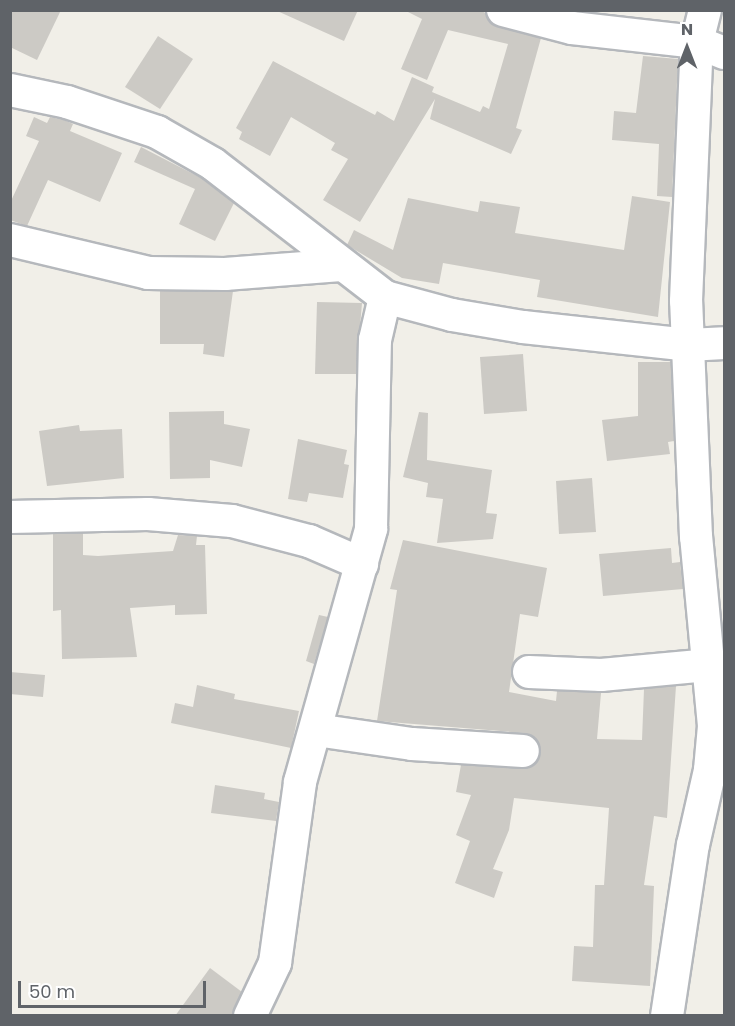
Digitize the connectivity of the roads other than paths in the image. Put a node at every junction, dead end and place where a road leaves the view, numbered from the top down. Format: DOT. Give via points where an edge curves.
graph roads {
  1 [pos="503,10"];
  2 [pos="705,10"];
  3 [pos="711,47"];
  4 [pos="10,90"];
  5 [pos="10,240"];
  6 [pos="341,265"];
  7 [pos="385,297"];
  8 [pos="724,343"];
  9 [pos="688,345"];
  10 [pos="10,517"];
  11 [pos="362,564"];
  12 [pos="716,670"];
  13 [pos="529,672"];
  14 [pos="316,730"];
  15 [pos="523,751"];
  16 [pos="250,1016"];
  17 [pos="667,1016"];
  1 -- 3 [label="street" via="572,28"];
  2 -- 3 [label="street"];
  3 -- 9 [label="street" via="686,301"];
  4 -- 6 [label="street" via="67,102 157,132 213,164"];
  5 -- 6 [label="street" via="148,273 225,274"];
  6 -- 7 [label="street"];
  7 -- 9 [label="street" via="452,315 523,327"];
  7 -- 11 [label="street" via="375,340 371,529"];
  8 -- 9 [label="street"];
  9 -- 12 [label="street" via="696,537"];
  10 -- 11 [label="street" via="148,514 232,520 309,541"];
  11 -- 14 [label="street"];
  12 -- 13 [label="street" via="601,675"];
  12 -- 17 [label="street" via="711,770 693,845"];
  14 -- 15 [label="street" via="412,744"];
  14 -- 16 [label="street" via="298,793 276,963"];
}
